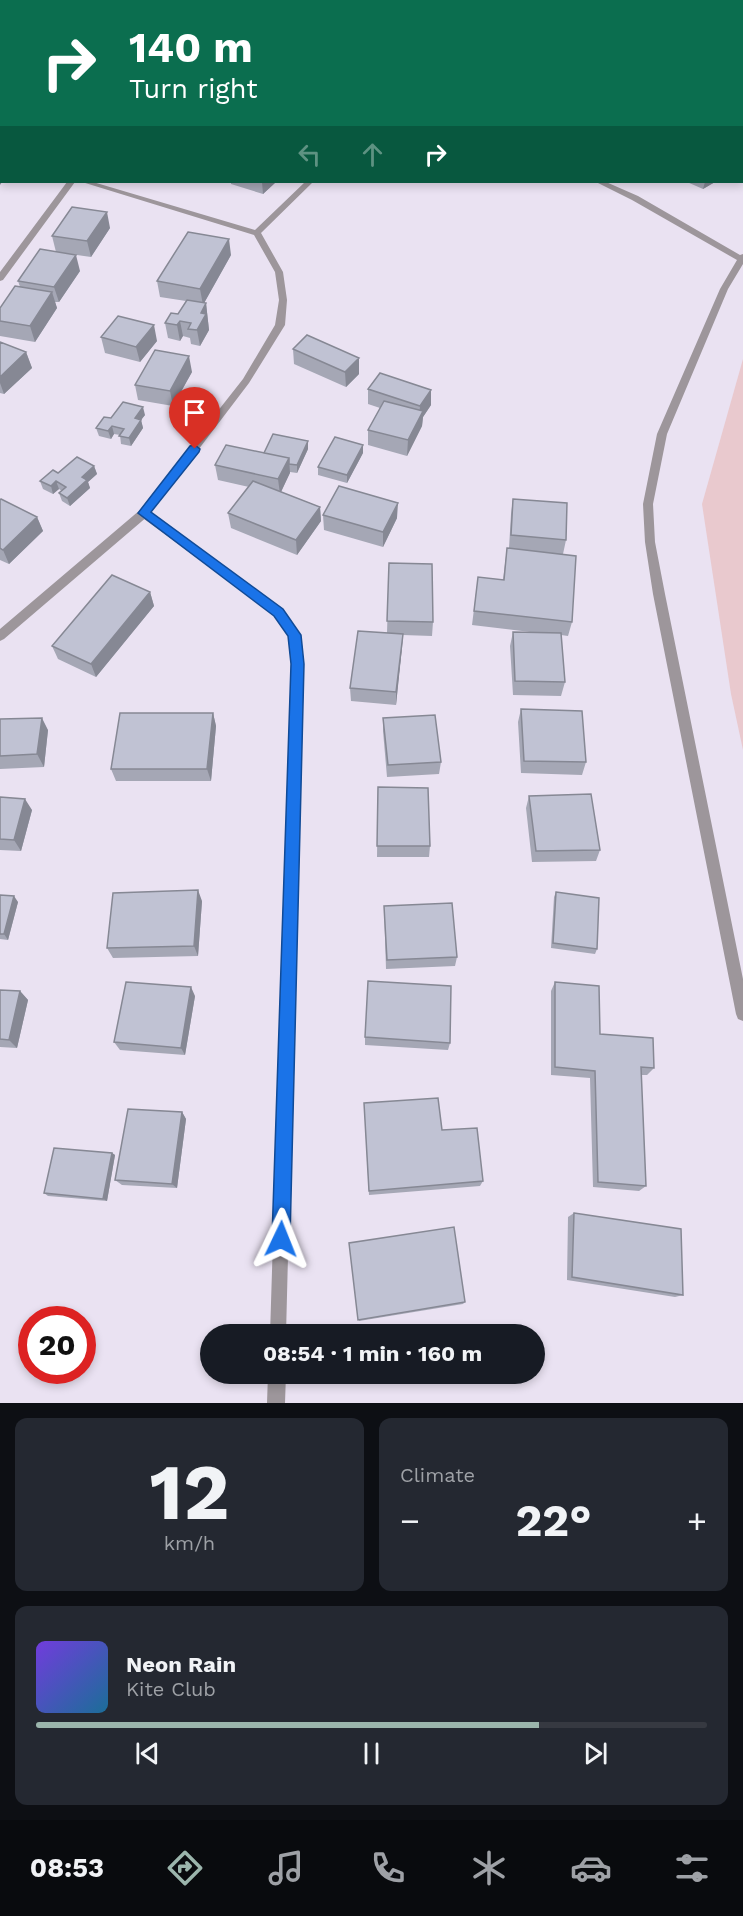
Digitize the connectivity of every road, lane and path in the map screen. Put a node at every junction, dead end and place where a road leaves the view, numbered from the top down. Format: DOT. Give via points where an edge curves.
graph roads {
  1 [pos="70,183"];
  2 [pos="89,183"];
  3 [pos="308,183"];
  4 [pos="602,183"];
  5 [pos="257,232"];
  6 [pos="742,258"];
  7 [pos="0,279"];
  8 [pos="144,513"];
  9 [pos="0,636"];
  10 [pos="743,1014"];
  11 [pos="278,1324"];
  12 [pos="277,1384"];
  13 [pos="276,1403"];
  1 -- 7 [label="street"];
  2 -- 5 [label="street"];
  3 -- 5 [label="street"];
  4 -- 6 [label="street"];
  5 -- 8 [label="street" via="279,272 283,300 279,325 246,381"];
  6 -- 10 [label="street" via="724,289 662,434 648,504 659,594"];
  8 -- 9 [label="street"];
  8 -- 11 [label="street" via="279,612 294,635 297,664"];
  12 -- 13 [label="street"];
}
